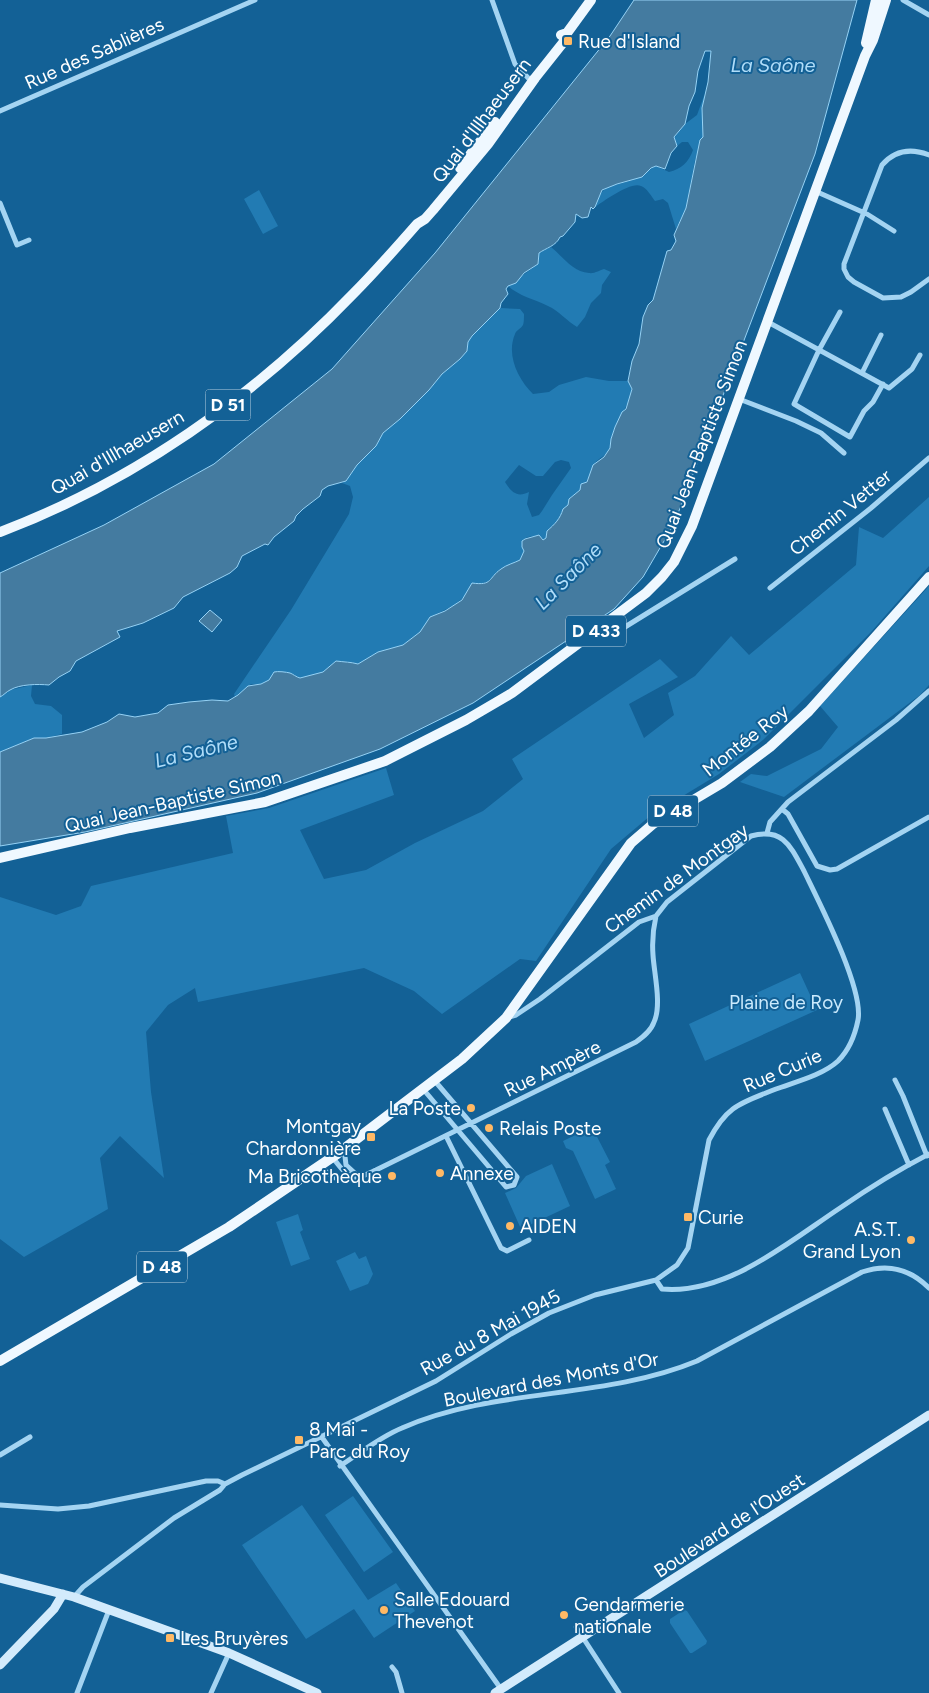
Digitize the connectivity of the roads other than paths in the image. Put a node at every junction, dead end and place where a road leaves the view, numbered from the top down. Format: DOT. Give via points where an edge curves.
graph roads {
  1 [pos="255,0"];
  2 [pos="492,0"];
  3 [pos="591,0"];
  4 [pos="876,0"];
  5 [pos="886,0"];
  6 [pos="903,0"];
  7 [pos="929,15"];
  8 [pos="864,56"];
  9 [pos="530,80"];
  10 [pos="0,111"];
  11 [pos="929,155"];
  12 [pos="814,191"];
  13 [pos="0,203"];
  14 [pos="864,212"];
  15 [pos="894,231"];
  16 [pos="29,240"];
  17 [pos="929,279"];
  18 [pos="840,312"];
  19 [pos="766,321"];
  20 [pos="881,336"];
  21 [pos="819,350"];
  22 [pos="920,354"];
  23 [pos="862,373"];
  24 [pos="883,384"];
  25 [pos="738,398"];
  26 [pos="844,453"];
  27 [pos="929,458"];
  28 [pos="0,532"];
  29 [pos="735,559"];
  30 [pos="929,577"];
  31 [pos="770,588"];
  32 [pos="596,631"];
  33 [pos="929,691"];
  34 [pos="782,809"];
  35 [pos="929,817"];
  36 [pos="767,833"];
  37 [pos="0,858"];
  38 [pos="656,916"];
  39 [pos="506,1018"];
  40 [pos="434,1080"];
  41 [pos="895,1080"];
  42 [pos="423,1089"];
  43 [pos="885,1109"];
  44 [pos="472,1123"];
  45 [pos="458,1130"];
  46 [pos="446,1136"];
  47 [pos="344,1148"];
  48 [pos="928,1155"];
  49 [pos="332,1157"];
  50 [pos="909,1165"];
  51 [pos="320,1166"];
  52 [pos="359,1177"];
  53 [pos="529,1240"];
  54 [pos="656,1280"];
  55 [pos="929,1288"];
  56 [pos="0,1361"];
  57 [pos="929,1415"];
  58 [pos="321,1436"];
  59 [pos="30,1437"];
  60 [pos="0,1455"];
  61 [pos="340,1466"];
  62 [pos="225,1484"];
  63 [pos="0,1504"];
  64 [pos="0,1578"];
  65 [pos="63,1594"];
  66 [pos="74,1597"];
  67 [pos="109,1610"];
  68 [pos="576,1627"];
  69 [pos="583,1638"];
  70 [pos="229,1653"];
  71 [pos="0,1665"];
  72 [pos="392,1667"];
  73 [pos="498,1691"];
  74 [pos="77,1693"];
  75 [pos="211,1693"];
  76 [pos="318,1693"];
  77 [pos="402,1693"];
  78 [pos="618,1693"];
  1 -- 10 [label="street, Rue des Sablières"];
  2 -- 9 [label="street" via="511,56"];
  3 -- 9 [label="main road, Quai d'Illhaeusern / D 51" via="567,33 561,35"];
  4 -- 8 [label="main road, Quai Jean-Baptiste Simon / D 433"];
  5 -- 8 [label="main road, Quai Jean-Baptiste Simon / D 433" via="873,40"];
  6 -- 7 [label="street"];
  8 -- 12 [label="main road, Quai Jean-Baptiste Simon / D 433"];
  9 -- 28 [label="main road, Quai d'Illhaeusern / D 51" via="467,170 425,219 353,295 260,380 209,420 106,484"];
  11 -- 14 [label="street" via="903,151 888,158 882,165"];
  12 -- 14 [label="street"];
  12 -- 19 [label="main road, Quai Jean-Baptiste Simon / D 433"];
  13 -- 16 [label="street" via="16,245"];
  14 -- 15 [label="street"];
  14 -- 17 [label="street" via="844,264 848,278 883,298 901,297"];
  18 -- 21 [label="street"];
  19 -- 21 [label="street"];
  19 -- 25 [label="main road, Quai Jean-Baptiste Simon / D 433"];
  20 -- 23 [label="street"];
  21 -- 23 [label="street"];
  21 -- 24 [label="street" via="794,404 850,437"];
  22 -- 24 [label="street" via="912,369 889,388"];
  23 -- 24 [label="street"];
  25 -- 26 [label="street" via="821,433"];
  25 -- 32 [label="main road, Quai Jean-Baptiste Simon / D 433" via="692,526 674,562 646,593"];
  27 -- 31 [label="street, Chemin Vetter"];
  29 -- 32 [label="street" via="612,635 602,636"];
  30 -- 39 [label="main road, Montée Roy / D 48" via="808,711 770,747 722,783 652,824 631,843"];
  32 -- 37 [label="main road, Quai Jean-Baptiste Simon / D 433" via="512,693 385,761 265,802"];
  33 -- 34 [label="street"];
  34 -- 35 [label="street" via="817,866 830,870"];
  34 -- 36 [label="street" via="770,822"];
  36 -- 38 [label="street, Chemin de Montgay" via="751,836 667,902"];
  36 -- 54 [label="street, Rue Curie" via="792,847 825,915 853,985 858,1020 847,1050 836,1062 813,1076 745,1101 726,1112 709,1140 688,1248 677,1264"];
  38 -- 39 [label="street, Chemin de Montgay" via="639,922 540,999"];
  38 -- 44 [label="street, Rue Ampère" via="653,952 657,1008 655,1022 647,1034 626,1048"];
  39 -- 40 [label="main road, D 48"];
  40 -- 42 [label="main road, D 48"];
  40 -- 44 [label="street"];
  41 -- 48 [label="street"];
  42 -- 45 [label="street"];
  42 -- 47 [label="main road, D 48"];
  43 -- 50 [label="street"];
  44 -- 45 [label="street, Rue Ampère"];
  44 -- 45 [label="street" via="517,1178 514,1185 506,1187"];
  45 -- 46 [label="street, Rue Ampère"];
  46 -- 52 [label="street, Rue Ampère"];
  46 -- 53 [label="street" via="501,1248 507,1251"];
  47 -- 49 [label="main road, D 48"];
  47 -- 52 [label="street" via="346,1166"];
  48 -- 50 [label="street"];
  49 -- 51 [label="main road, D 48"];
  49 -- 52 [label="street" via="344,1173"];
  50 -- 54 [label="street" via="738,1272 691,1288 662,1288"];
  51 -- 52 [label="street, Rue Ampère" via="341,1181"];
  51 -- 56 [label="main road, D 48" via="230,1227"];
  54 -- 58 [label="street, Rue du 8 Mai 1945" via="595,1295 549,1313 436,1381"];
  55 -- 61 [label="street, Boulevard des Monts d'Or" via="902,1270 873,1268 697,1362 676,1370 650,1378 466,1408 402,1428"];
  57 -- 69 [label="street, Boulevard de l'Ouest"];
  58 -- 61 [label="street"];
  58 -- 62 [label="street, Rue du 8 Mai 1945"];
  59 -- 60 [label="street"];
  61 -- 73 [label="street"];
  62 -- 63 [label="street" via="206,1482 89,1506 58,1509"];
  62 -- 66 [label="street, Rue du 8 Mai 1945" via="174,1518"];
  64 -- 65 [label="street"];
  65 -- 66 [label="street"];
  65 -- 71 [label="street" via="54,1609"];
  66 -- 67 [label="street"];
  67 -- 70 [label="street"];
  67 -- 74 [label="street"];
  68 -- 69 [label="street"];
  69 -- 73 [label="street, Boulevard de l'Ouest"];
  69 -- 78 [label="street"];
  70 -- 75 [label="street"];
  70 -- 76 [label="street"];
  72 -- 77 [label="street"];
}
